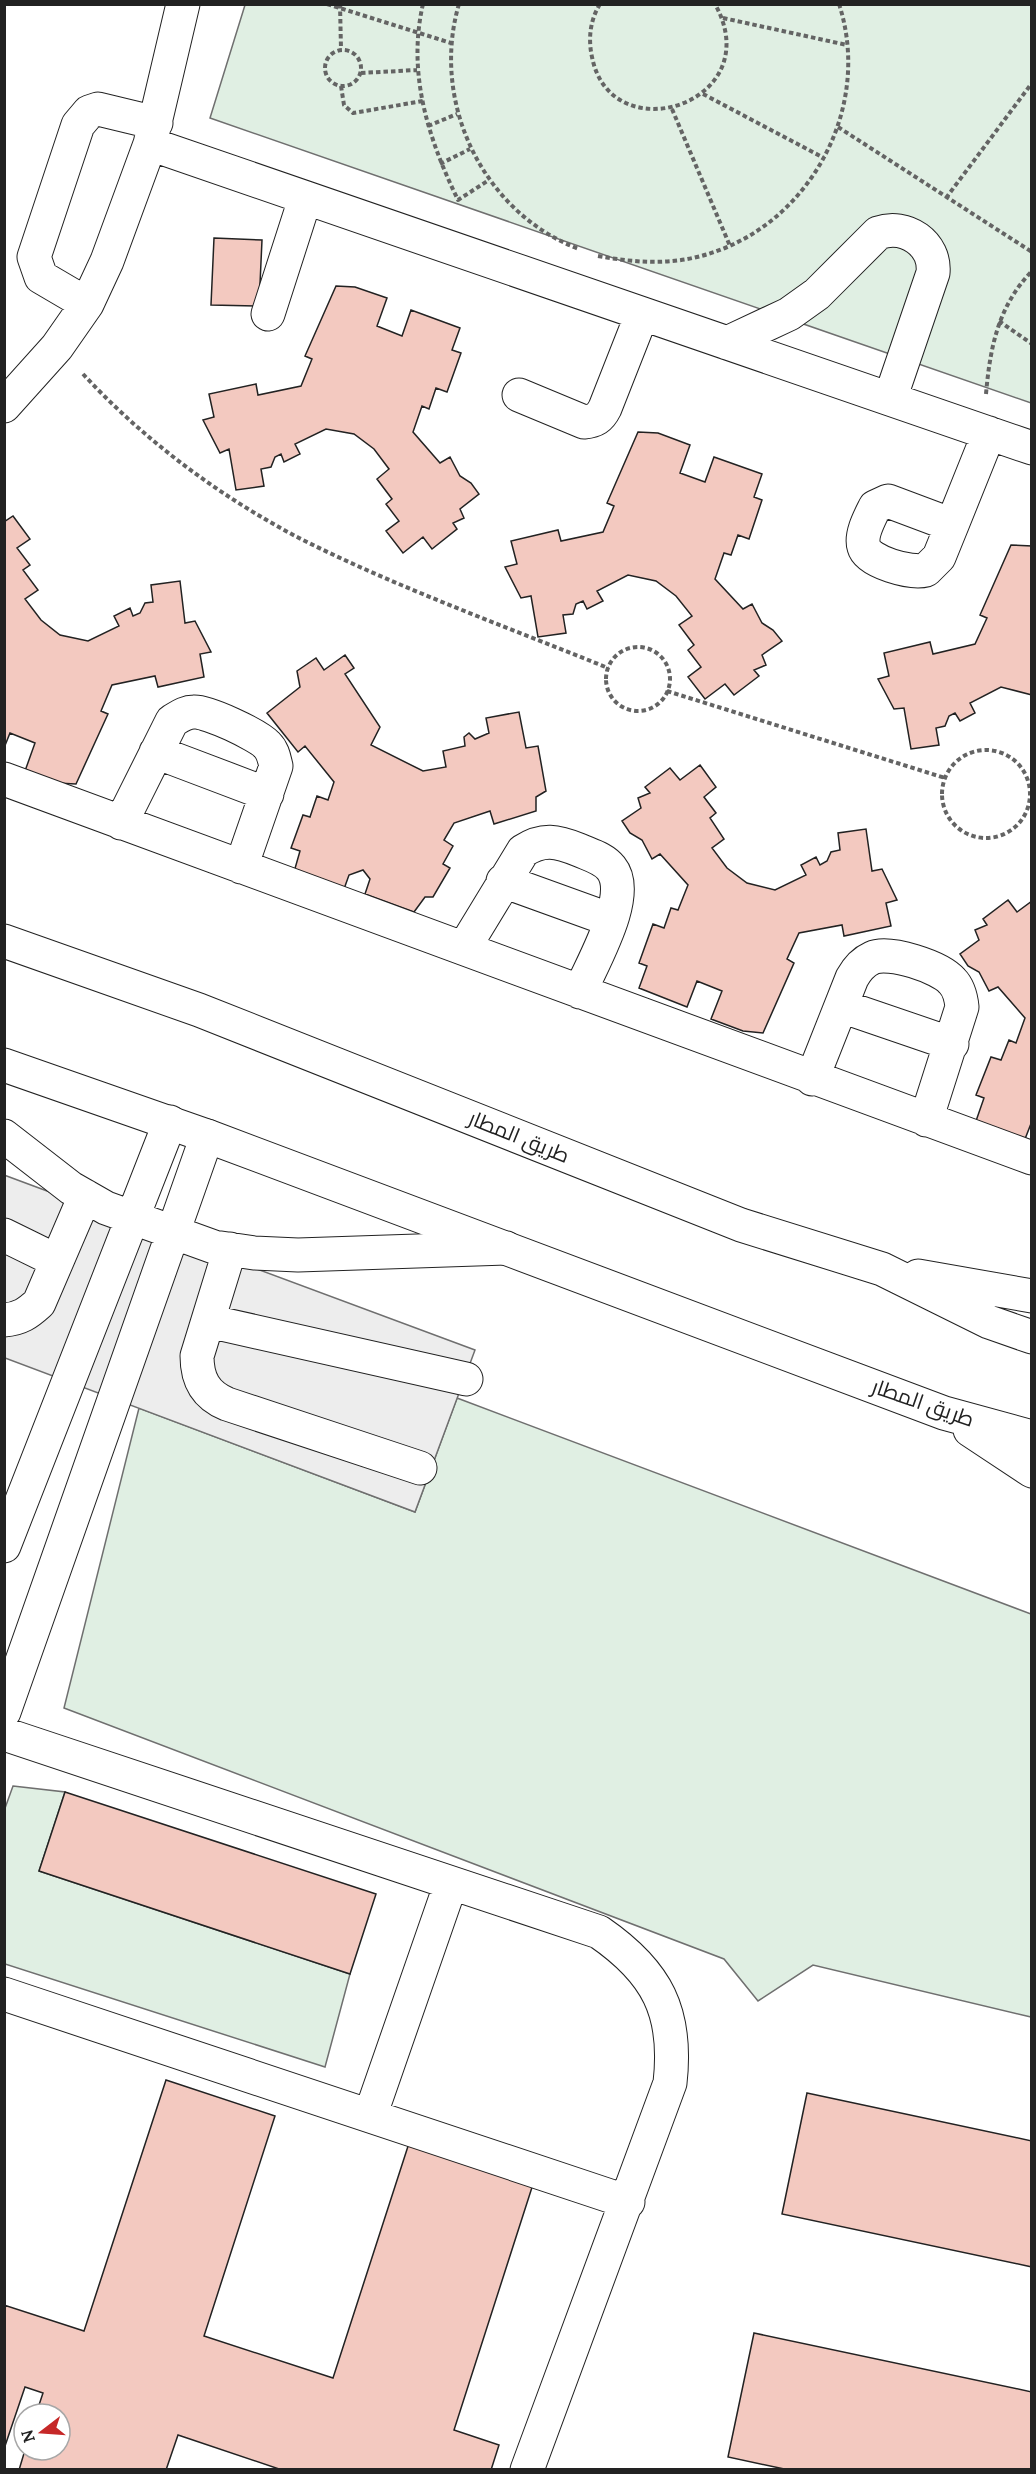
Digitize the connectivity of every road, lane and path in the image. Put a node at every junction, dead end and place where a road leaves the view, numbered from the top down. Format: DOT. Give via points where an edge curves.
graph roads {
  1 [pos="183,4"];
  2 [pos="327,4"];
  3 [pos="423,4"];
  4 [pos="459,4"];
  5 [pos="600,4"];
  6 [pos="715,4"];
  7 [pos="839,4"];
  8 [pos="339,6"];
  9 [pos="723,18"];
  10 [pos="417,32"];
  11 [pos="452,42"];
  12 [pos="848,45"];
  13 [pos="341,49"];
  14 [pos="417,70"];
  15 [pos="360,73"];
  16 [pos="1032,83"];
  17 [pos="341,86"];
  18 [pos="703,93"];
  19 [pos="423,101"];
  20 [pos="672,109"];
  21 [pos="457,114"];
  22 [pos="428,126"];
  23 [pos="838,127"];
  24 [pos="153,134"];
  25 [pos="470,149"];
  26 [pos="824,158"];
  27 [pos="440,164"];
  28 [pos="489,180"];
  29 [pos="946,198"];
  30 [pos="305,199"];
  31 [pos="730,246"];
  32 [pos="586,252"];
  33 [pos="1032,252"];
  34 [pos="597,256"];
  35 [pos="1032,271"];
  36 [pos="87,304"];
  37 [pos="268,314"];
  38 [pos="642,314"];
  39 [pos="999,321"];
  40 [pos="727,343"];
  41 [pos="1032,344"];
  42 [pos="57,348"];
  43 [pos="519,395"];
  44 [pos="890,399"];
  45 [pos="4,406"];
  46 [pos="975,428"];
  47 [pos="1032,448"];
  48 [pos="952,525"];
  49 [pos="608,668"];
  50 [pos="667,691"];
  51 [pos="156,752"];
  52 [pos="945,778"];
  53 [pos="4,779"];
  54 [pos="267,794"];
  55 [pos="1029,812"];
  56 [pos="121,823"];
  57 [pos="241,867"];
  58 [pos="503,881"];
  59 [pos="611,920"];
  60 [pos="4,941"];
  61 [pos="464,948"];
  62 [pos="580,992"];
  63 [pos="841,1006"];
  64 [pos="952,1044"];
  65 [pos="4,1065"];
  66 [pos="812,1079"];
  67 [pos="926,1120"];
  68 [pos="170,1122"];
  69 [pos="4,1136"];
  70 [pos="207,1136"];
  71 [pos="1032,1158"];
  72 [pos="85,1196"];
  73 [pos="132,1219"];
  74 [pos="172,1234"];
  75 [pos="4,1235"];
  76 [pos="507,1248"];
  77 [pos="231,1250"];
  78 [pos="57,1261"];
  79 [pos="882,1269"];
  80 [pos="1032,1296"];
  81 [pos="4,1320"];
  82 [pos="208,1321"];
  83 [pos="1032,1337"];
  84 [pos="466,1379"];
  85 [pos="944,1413"];
  86 [pos="1032,1437"];
  87 [pos="420,1468"];
  88 [pos="1032,1471"];
  89 [pos="4,1546"];
  90 [pos="4,1712"];
  91 [pos="4,1734"];
  92 [pos="451,1883"];
  93 [pos="4,1994"];
  94 [pos="370,2116"];
  95 [pos="628,2202"];
  96 [pos="527,2469"];
  1 -- 24 [label="main road"];
  2 -- 8 [label="path"];
  3 -- 10 [label="path"];
  4 -- 11 [label="path"];
  5 -- 20 [label="path" via="589,45 602,82 633,105 652,110"];
  6 -- 9 [label="path"];
  7 -- 12 [label="path"];
  8 -- 10 [label="path"];
  8 -- 13 [label="path"];
  9 -- 12 [label="path"];
  9 -- 18 [label="path" via="727,39 724,59 716,78"];
  10 -- 11 [label="path"];
  10 -- 14 [label="path"];
  11 -- 21 [label="path" via="451,78"];
  12 -- 23 [label="path" via="848,73"];
  13 -- 15 [label="path" via="357,56"];
  13 -- 17 [label="path" via="332,52 324,68 326,76"];
  14 -- 15 [label="path"];
  14 -- 19 [label="path"];
  15 -- 17 [label="path" via="356,80"];
  16 -- 29 [label="path"];
  17 -- 19 [label="path" via="344,105 353,113"];
  18 -- 20 [label="path"];
  18 -- 26 [label="path"];
  19 -- 22 [label="path"];
  20 -- 31 [label="path"];
  21 -- 22 [label="path"];
  21 -- 25 [label="path"];
  22 -- 27 [label="path"];
  23 -- 26 [label="path"];
  23 -- 29 [label="path"];
  24 -- 30 [label="main road"];
  24 -- 36 [label="main road" via="107,261"];
  24 -- 36 [label="main road" via="98,109 89,112 78,125 34,257 41,277"];
  25 -- 27 [label="path"];
  25 -- 28 [label="path"];
  26 -- 31 [label="path" via="807,186 784,211"];
  27 -- 28 [label="path" via="458,200"];
  28 -- 32 [label="path" via="510,206 537,227"];
  29 -- 33 [label="path"];
  30 -- 37 [label="main road"];
  30 -- 38 [label="main road"];
  31 -- 34 [label="path" via="664,262 630,262"];
  35 -- 39 [label="path" via="1010,298"];
  36 -- 42 [label="main road"];
  38 -- 40 [label="main road"];
  38 -- 43 [label="main road" via="601,416 584,422"];
  39 -- 41 [label="path"];
  39 -- 46 [label="path" via="992,345 986,405 970,399"];
  40 -- 44 [label="main road"];
  40 -- 44 [label="main road" via="789,314 817,294 878,233 887,230 918,238 932,252 933,273"];
  42 -- 45 [label="main road"];
  42 -- 49 [label="path" via="153,440 250,510 345,561"];
  44 -- 46 [label="main road"];
  46 -- 47 [label="main road"];
  46 -- 48 [label="main road"];
  49 -- 50 [label="path" via="610,694 630,710 656,706"];
  49 -- 50 [label="path" via="626,649 652,650 669,670"];
  50 -- 52 [label="path"];
  51 -- 54 [label="main road"];
  51 -- 54 [label="main road" via="172,721 183,714 206,714 265,742 276,766"];
  51 -- 56 [label="main road"];
  52 -- 55 [label="path" via="944,807 962,832 992,838 1007,833"];
  52 -- 55 [label="path" via="965,755 980,750 996,751 1021,767 1028,781"];
  53 -- 56 [label="main road"];
  54 -- 57 [label="main road"];
  56 -- 57 [label="main road"];
  57 -- 61 [label="main road"];
  58 -- 59 [label="main road"];
  58 -- 59 [label="main road" via="523,851 535,843 563,844 600,859 617,878 619,891"];
  58 -- 61 [label="main road"];
  59 -- 62 [label="main road"];
  60 -- 79 [label="main road, طريق المطار" via="199,1010 741,1225"];
  61 -- 62 [label="main road"];
  62 -- 66 [label="main road"];
  63 -- 64 [label="main road"];
  63 -- 64 [label="main road" via="860,966 873,957 902,958 941,972 960,993 962,1007"];
  63 -- 66 [label="main road"];
  64 -- 67 [label="main road"];
  65 -- 68 [label="main road, طريق المطار"];
  66 -- 67 [label="main road"];
  67 -- 71 [label="main road"];
  68 -- 70 [label="main road, طريق المطار"];
  68 -- 73 [label="main road"];
  69 -- 72 [label="main road"];
  70 -- 74 [label="main road"];
  70 -- 76 [label="main road, طريق المطار"];
  72 -- 73 [label="main road"];
  72 -- 78 [label="main road"];
  73 -- 74 [label="main road"];
  73 -- 89 [label="main road"];
  74 -- 77 [label="main road"];
  74 -- 90 [label="main road"];
  75 -- 78 [label="main road"];
  76 -- 77 [label="main road" via="298,1255"];
  76 -- 85 [label="main road, طريق المطار"];
  77 -- 82 [label="main road"];
  78 -- 81 [label="main road" via="39,1303 28,1314"];
  79 -- 80 [label="main road"];
  79 -- 83 [label="main road, طريق المطار" via="988,1322"];
  82 -- 84 [label="main road"];
  82 -- 87 [label="main road" via="197,1356 197,1371 202,1385 217,1400"];
  85 -- 86 [label="main road, طريق المطار"];
  85 -- 88 [label="main road"];
  91 -- 92 [label="main road"];
  92 -- 94 [label="main road"];
  92 -- 95 [label="main road" via="599,1932 628,1952 648,1974 664,2005 673,2056 670,2083"];
  93 -- 94 [label="main road"];
  94 -- 95 [label="main road"];
  95 -- 96 [label="main road"];
}
